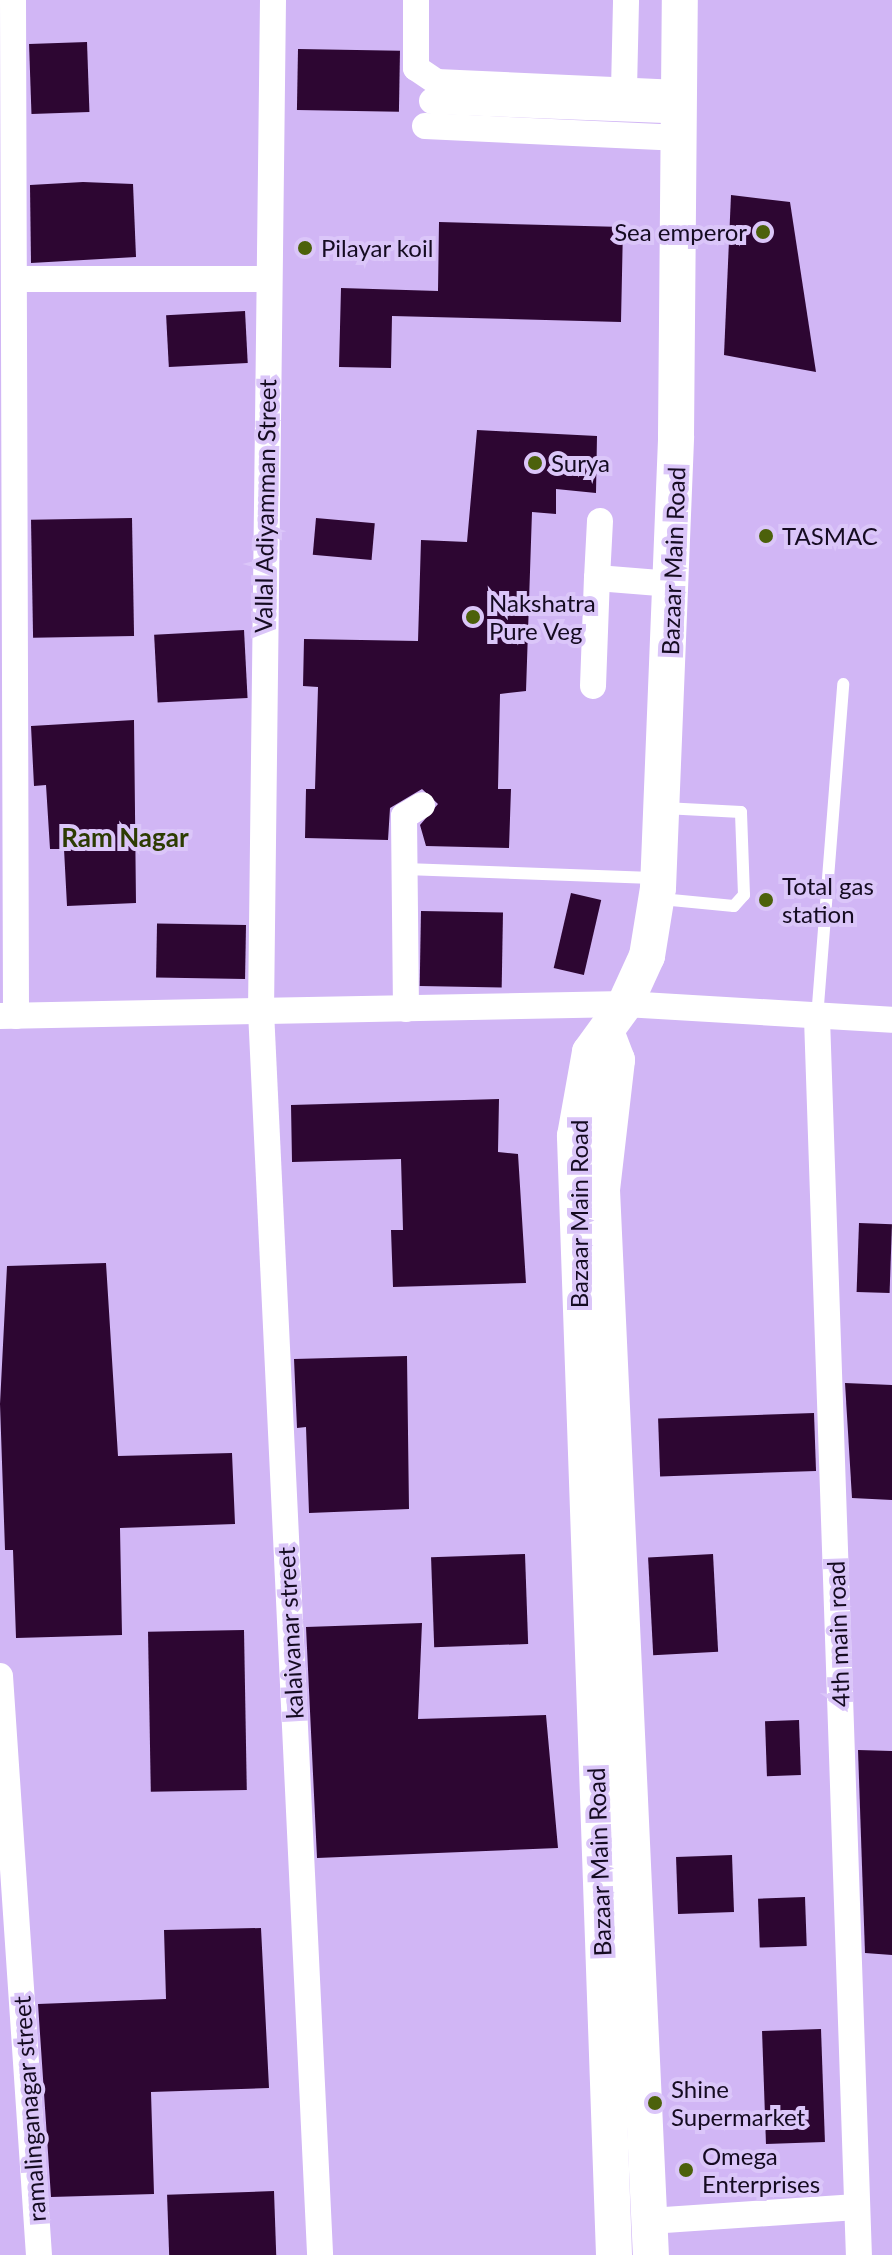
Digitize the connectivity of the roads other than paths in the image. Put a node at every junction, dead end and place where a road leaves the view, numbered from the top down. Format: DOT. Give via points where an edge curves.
graph roads {
  1 [pos="13,0"];
  2 [pos="273,0"];
  3 [pos="416,0"];
  4 [pos="626,0"];
  5 [pos="680,0"];
  6 [pos="624,90"];
  7 [pos="428,114"];
  8 [pos="678,114"];
  9 [pos="14,279"];
  10 [pos="268,279"];
  11 [pos="600,521"];
  12 [pos="597,578"];
  13 [pos="672,584"];
  14 [pos="843,684"];
  15 [pos="593,686"];
  16 [pos="422,805"];
  17 [pos="661,808"];
  18 [pos="405,869"];
  19 [pos="657,888"];
  20 [pos="406,1009"];
  21 [pos="261,1011"];
  22 [pos="8,1016"];
  23 [pos="817,1018"];
  24 [pos="616,1019"];
  25 [pos="892,1020"];
  26 [pos="0,1676"];
  27 [pos="857,2207"];
  28 [pos="650,2238"];
  29 [pos="859,2252"];
  30 [pos="39,2255"];
  31 [pos="320,2255"];
  32 [pos="614,2255"];
  1 -- 9 [label="street"];
  2 -- 10 [label="street, Vallal Adiyamman Street"];
  3 -- 6 [label="street" via="416,68 437,82"];
  4 -- 6 [label="street"];
  5 -- 8 [label="main road, Bazaar Main Road"];
  6 -- 8 [label="street"];
  7 -- 8 [label="street"];
  8 -- 13 [label="main road, Bazaar Main Road"];
  9 -- 10 [label="street"];
  9 -- 22 [label="street"];
  10 -- 21 [label="street, Vallal Adiyamman Street"];
  11 -- 12 [label="street"];
  12 -- 13 [label="street"];
  12 -- 15 [label="street"];
  13 -- 17 [label="main road, Bazaar Main Road"];
  14 -- 23 [label="lane"];
  16 -- 18 [label="street" via="404,816"];
  17 -- 19 [label="main road, Bazaar Main Road"];
  17 -- 19 [label="lane" via="741,812 744,895 734,906"];
  18 -- 19 [label="lane"];
  18 -- 20 [label="street"];
  19 -- 24 [label="main road, Bazaar Main Road" via="647,956"];
  20 -- 21 [label="street"];
  20 -- 24 [label="street"];
  21 -- 22 [label="street"];
  21 -- 31 [label="street, kalaivanar street"];
  23 -- 24 [label="street"];
  23 -- 25 [label="street"];
  23 -- 27 [label="street, 4th main road"];
  24 -- 28 [label="main road" via="617,1060 602,1190"];
  24 -- 32 [label="main road, Bazaar Main Road" via="590,1052 583,1081 574,1198"];
  26 -- 30 [label="street, ramalinganagar street"];
  27 -- 28 [label="street"];
  27 -- 29 [label="street, 4th main road"];
}
